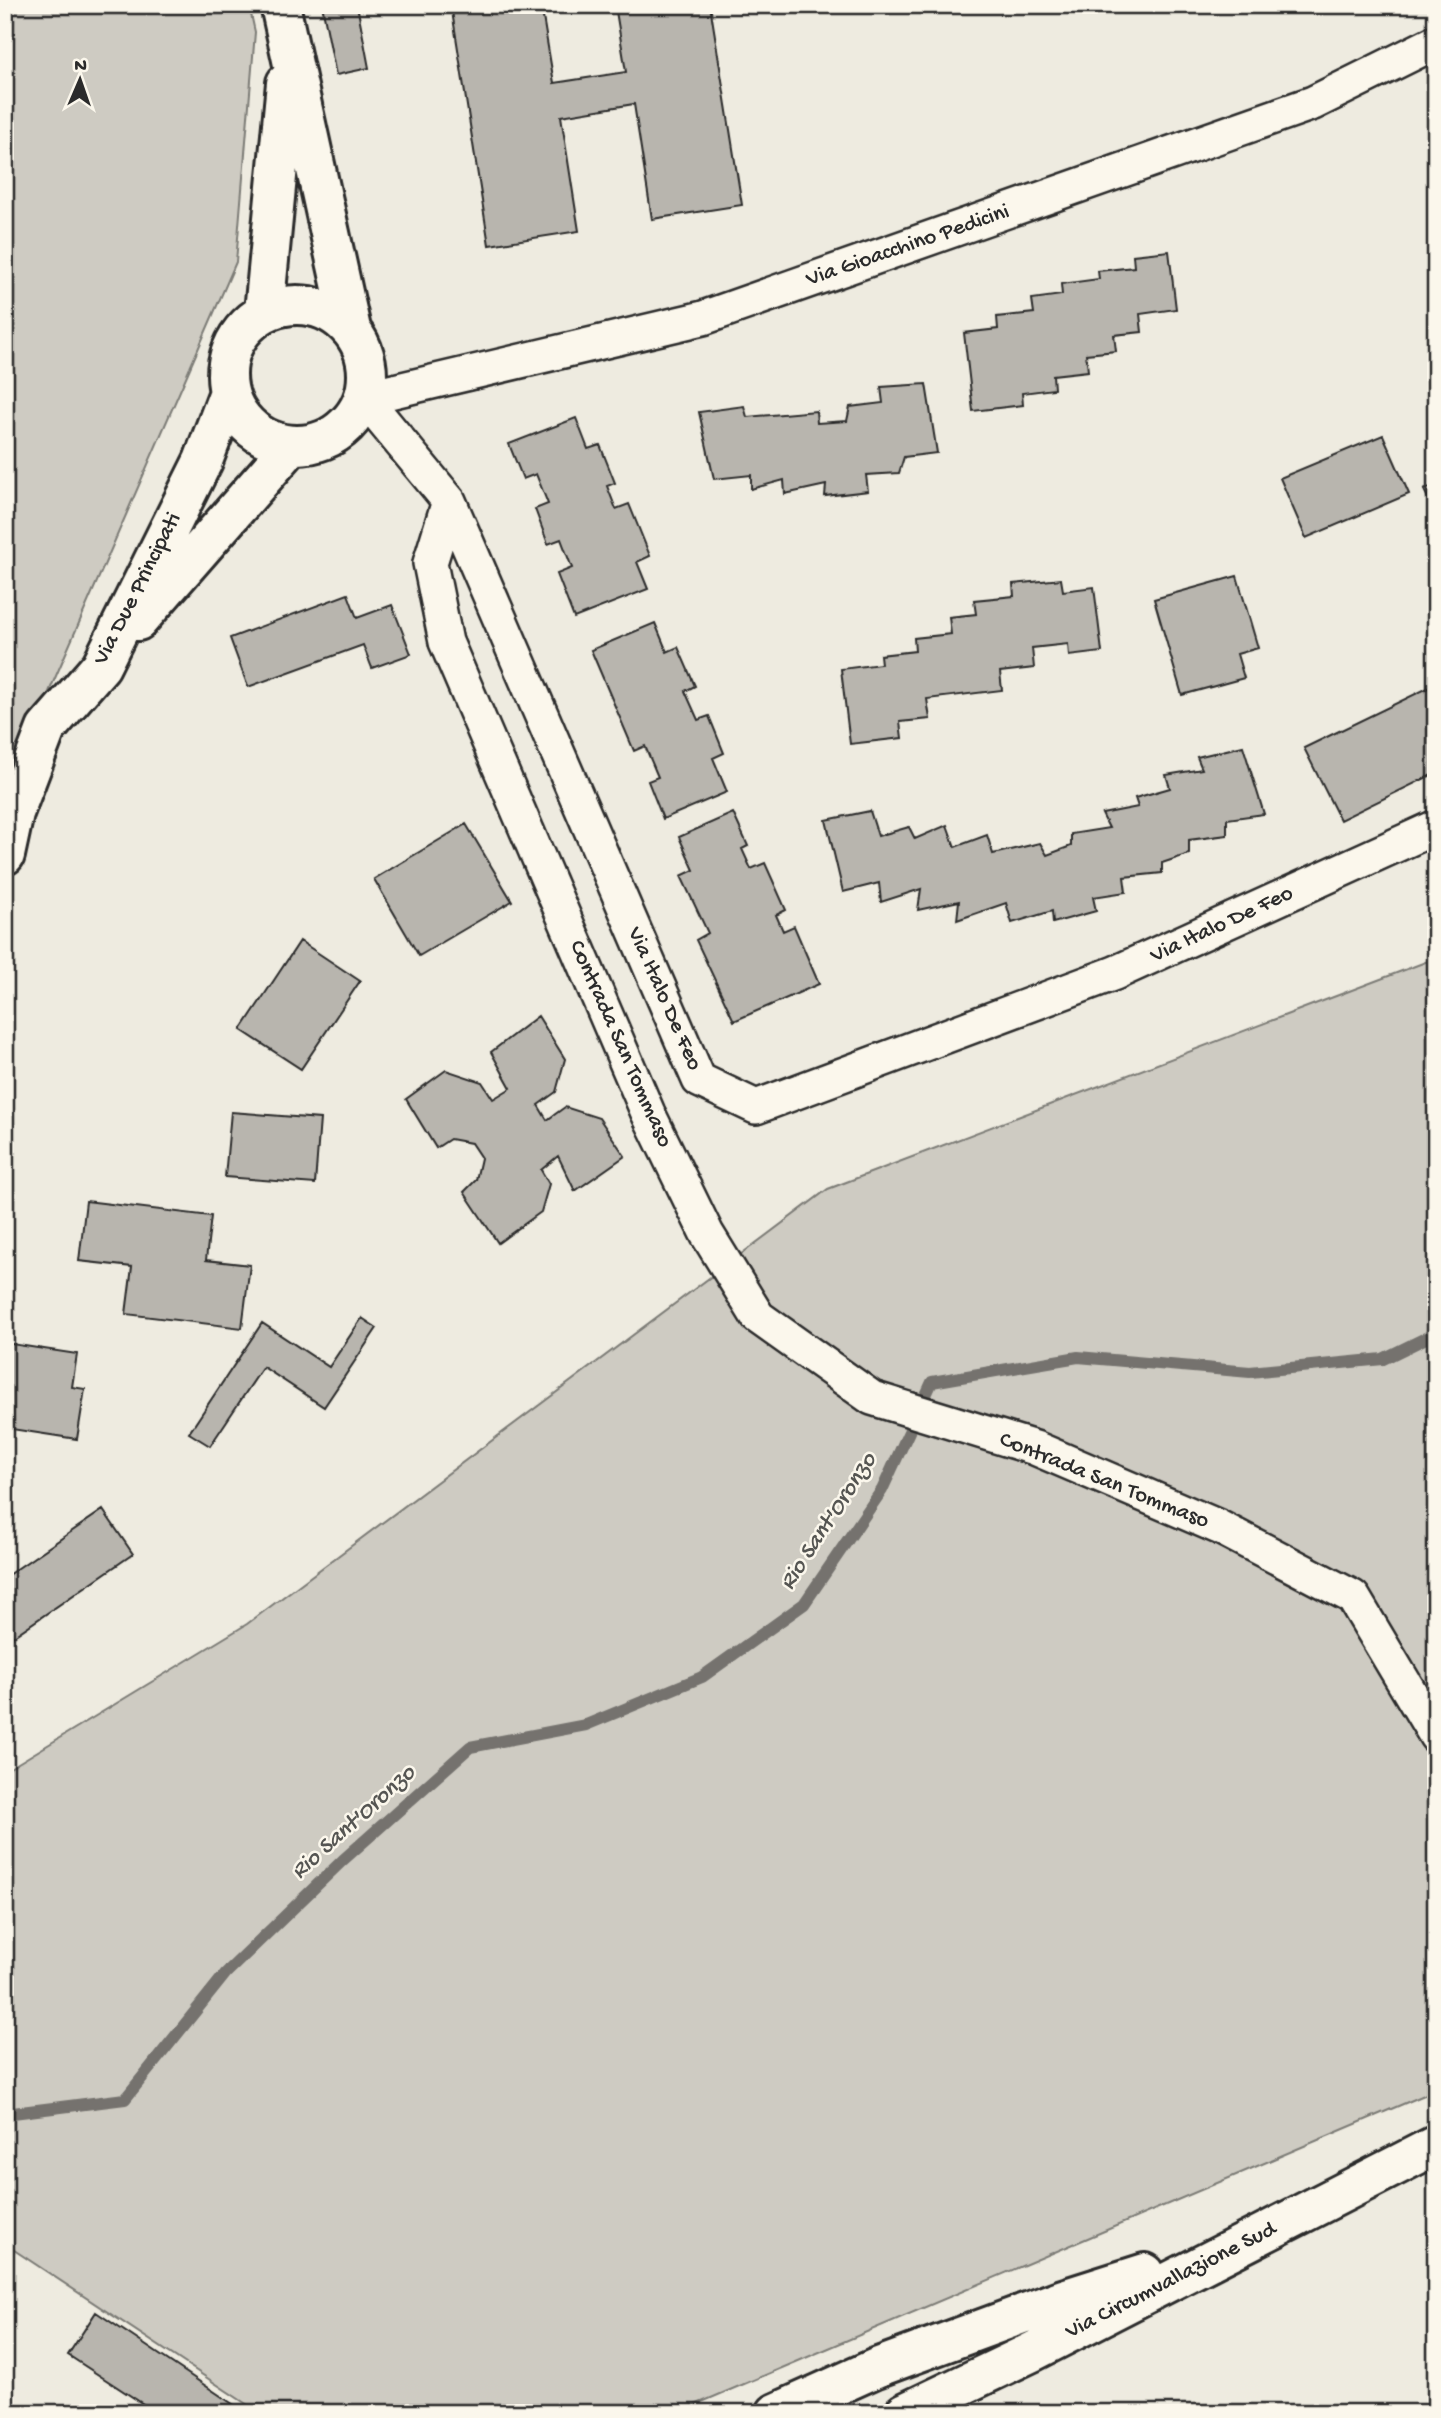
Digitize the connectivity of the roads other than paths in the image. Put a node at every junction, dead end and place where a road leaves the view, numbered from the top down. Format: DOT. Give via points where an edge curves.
graph roads {
  1 [pos="280,5"];
  2 [pos="1436,42"];
  3 [pos="289,46"];
  4 [pos="264,312"];
  5 [pos="351,329"];
  6 [pos="229,392"];
  7 [pos="364,398"];
  8 [pos="292,445"];
  9 [pos="449,501"];
  10 [pos="101,666"];
  11 [pos="1436,827"];
  12 [pos="5,855"];
  13 [pos="1436,1736"];
  14 [pos="1436,2145"];
  15 [pos="1257,2237"];
  16 [pos="776,2413"];
  17 [pos="904,2413"];
  1 -- 3 [label="main road"];
  2 -- 7 [label="street, Via Gioacchino Pedicini" via="1313,103 703,318"];
  3 -- 4 [label="main road"];
  3 -- 5 [label="main road"];
  4 -- 5 [label="main road" via="287,304 312,305"];
  4 -- 6 [label="main road" via="244,327 234,344 227,367"];
  5 -- 7 [label="main road" via="363,350 368,374"];
  6 -- 8 [label="main road" via="248,425 268,439"];
  6 -- 10 [label="main road, Via Due Principati" via="203,461"];
  7 -- 8 [label="main road" via="341,430 319,442"];
  7 -- 9 [label="street, Via Italo De Feo"];
  8 -- 10 [label="main road"];
  9 -- 11 [label="street, Via Italo De Feo" via="699,1080 756,1107 1115,973"];
  9 -- 13 [label="street, Contrada San Tommaso" via="430,563 446,642 648,1112 707,1234 758,1317 872,1398 1035,1448 1219,1527 1353,1597"];
  10 -- 12 [label="main road, Via Due Principati" via="46,729 14,813"];
  14 -- 15 [label="main road, Via Circumvallazione Sud"];
  15 -- 16 [label="main road" via="876,2368"];
  15 -- 17 [label="main road, Via Circumvallazione Sud"];
}
